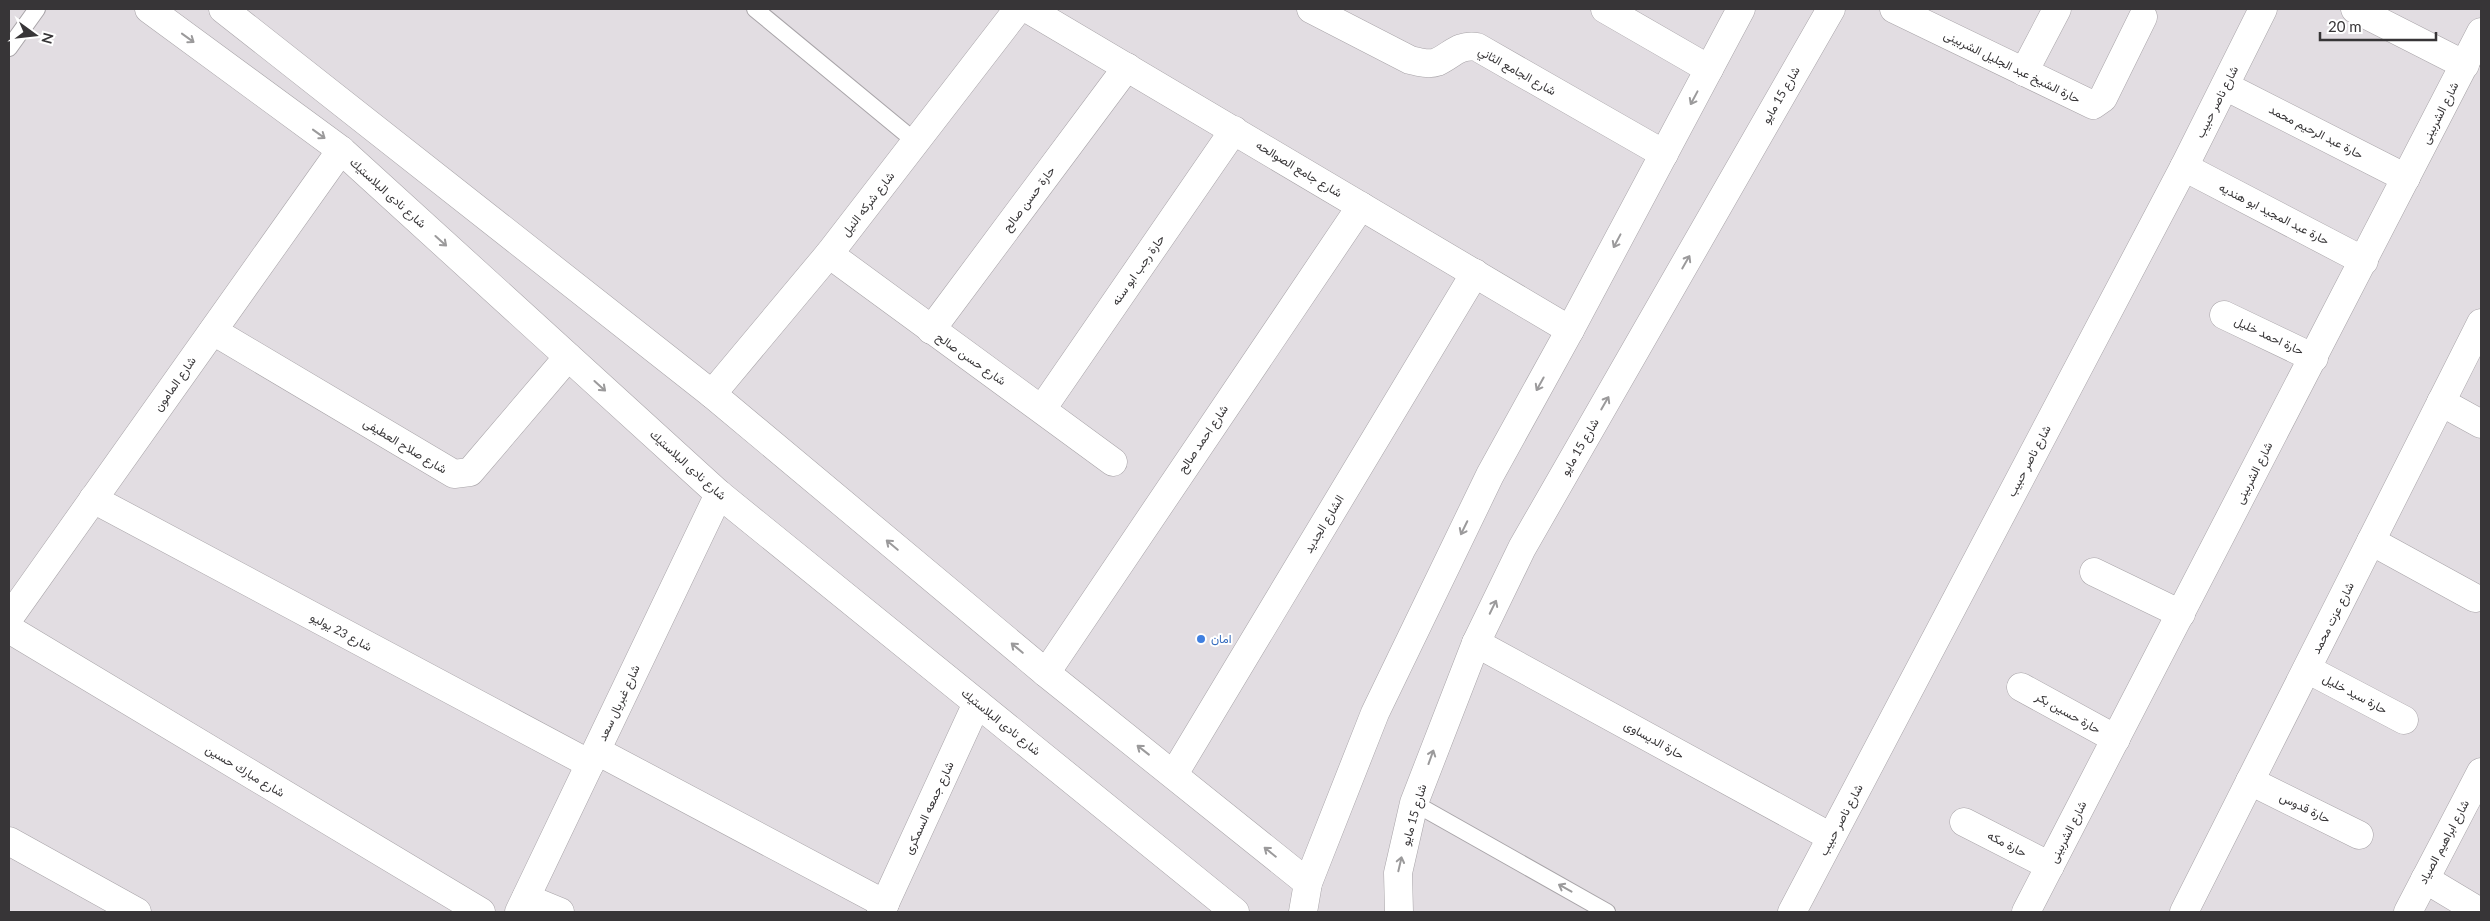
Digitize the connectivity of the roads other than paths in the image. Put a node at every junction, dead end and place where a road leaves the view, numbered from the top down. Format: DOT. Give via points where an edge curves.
graph roads {
  1 [pos="37,9"];
  2 [pos="149,9"];
  3 [pos="223,9"];
  4 [pos="755,9"];
  5 [pos="1018,9"];
  6 [pos="1028,9"];
  7 [pos="1311,9"];
  8 [pos="1605,9"];
  9 [pos="1741,9"];
  10 [pos="1831,9"];
  11 [pos="1894,9"];
  12 [pos="2057,9"];
  13 [pos="2263,9"];
  14 [pos="2355,9"];
  15 [pos="2143,17"];
  16 [pos="2481,32"];
  17 [pos="9,48"];
  18 [pos="2465,65"];
  19 [pos="1127,67"];
  20 [pos="1709,69"];
  21 [pos="2024,72"];
  22 [pos="2225,86"];
  23 [pos="1234,130"];
  24 [pos="916,142"];
  25 [pos="341,150"];
  26 [pos="1664,154"];
  27 [pos="2184,167"];
  28 [pos="2406,178"];
  29 [pos="1361,206"];
  30 [pos="829,254"];
  31 [pos="2364,261"];
  32 [pos="1475,273"];
  33 [pos="2224,315"];
  34 [pos="2481,323"];
  35 [pos="931,330"];
  36 [pos="1570,330"];
  37 [pos="213,331"];
  38 [pos="568,357"];
  39 [pos="2314,358"];
  40 [pos="712,394"];
  41 [pos="2441,402"];
  42 [pos="1042,409"];
  43 [pos="2481,424"];
  44 [pos="1113,462"];
  45 [pos="719,494"];
  46 [pos="93,499"];
  47 [pos="2371,541"];
  48 [pos="2094,572"];
  49 [pos="2475,598"];
  50 [pos="2181,614"];
  51 [pos="9,618"];
  52 [pos="9,629"];
  53 [pos="1476,643"];
  54 [pos="2307,669"];
  55 [pos="1046,673"];
  56 [pos="2021,687"];
  57 [pos="977,703"];
  58 [pos="2404,720"];
  59 [pos="2116,739"];
  60 [pos="593,757"];
  61 [pos="2481,772"];
  62 [pos="1174,774"];
  63 [pos="2250,781"];
  64 [pos="1414,803"];
  65 [pos="1964,822"];
  66 [pos="2359,835"];
  67 [pos="1831,837"];
  68 [pos="9,841"];
  69 [pos="2050,866"];
  70 [pos="2425,879"];
  71 [pos="1308,883"];
  72 [pos="523,905"];
  73 [pos="883,908"];
  74 [pos="2193,909"];
  75 [pos="1797,910"];
  76 [pos="1230,911"];
  77 [pos="137,912"];
  78 [pos="481,912"];
  79 [pos="560,912"];
  80 [pos="1303,912"];
  81 [pos="1399,912"];
  82 [pos="1607,912"];
  83 [pos="2026,912"];
  84 [pos="2408,912"];
  85 [pos="2480,912"];
  1 -- 17 [label="lane"];
  2 -- 25 [label="street, شارع نادى البلاستيك, one-way"];
  3 -- 40 [label="street"];
  4 -- 24 [label="lane"];
  5 -- 24 [label="street, شارع شركه النيل"];
  6 -- 19 [label="street, شارع جامع الصوالحه"];
  7 -- 26 [label="street, شارع الجامع الثاني" via="1418,62 1436,62 1463,46 1477,47"];
  8 -- 20 [label="street"];
  9 -- 20 [label="street"];
  53 -- 10 [label="street, شارع 15 مايو, one-way" via="1522,548"];
  11 -- 21 [label="street, حارة الشيخ عبد الجليل الشربينى"];
  12 -- 21 [label="street"];
  13 -- 22 [label="street, شارع ناصر حبيب"];
  14 -- 18 [label="street"];
  15 -- 21 [label="street, حارة الشيخ عبد الجليل الشربينى" via="2097,104 2088,104"];
  16 -- 18 [label="street, شارع الشربينى"];
  18 -- 28 [label="street, شارع الشربينى"];
  19 -- 23 [label="street, شارع جامع الصوالحه"];
  19 -- 35 [label="street, حارة حسن صالح"];
  20 -- 26 [label="street, one-way"];
  22 -- 27 [label="street, شارع ناصر حبيب"];
  22 -- 28 [label="street, حارة عبد الرحيم محمد"];
  23 -- 29 [label="street, شارع جامع الصوالحه"];
  23 -- 42 [label="street, حارة رجب ابو سنه"];
  24 -- 30 [label="street, شارع شركه النيل"];
  25 -- 37 [label="street, شارع المامون"];
  25 -- 38 [label="street, شارع نادى البلاستيك, one-way"];
  26 -- 36 [label="street, one-way"];
  27 -- 31 [label="street, حارة عبد المجيد ابو هنديه"];
  27 -- 67 [label="street, شارع ناصر حبيب"];
  28 -- 31 [label="street, شارع الشربينى"];
  29 -- 32 [label="street, شارع جامع الصوالحه"];
  29 -- 55 [label="street, شارع احمد صالح"];
  30 -- 35 [label="street, شارع حسن صالح"];
  30 -- 40 [label="street, شارع شركه النيل"];
  31 -- 39 [label="street, شارع الشربينى"];
  32 -- 36 [label="street, شارع جامع الصوالحه"];
  32 -- 62 [label="street, الشارع الجديد"];
  33 -- 39 [label="street, حارة احمد خليل"];
  34 -- 41 [label="street, شارع عزت محمد"];
  35 -- 42 [label="street, شارع حسن صالح"];
  36 -- 71 [label="street, one-way" via="1490,475 1375,713"];
  37 -- 38 [label="street, شارع صلاح العطيفى" via="454,474 470,472"];
  37 -- 46 [label="street, شارع المامون"];
  38 -- 45 [label="street, شارع نادى البلاستيك, one-way"];
  39 -- 50 [label="street, شارع الشربينى"];
  55 -- 40 [label="street, one-way"];
  41 -- 43 [label="street"];
  41 -- 47 [label="street, شارع عزت محمد"];
  42 -- 44 [label="street, شارع حسن صالح"];
  45 -- 57 [label="street, شارع نادى البلاستيك"];
  45 -- 60 [label="street, شارع غبريال سعد"];
  46 -- 51 [label="street, شارع المامون"];
  46 -- 60 [label="street, شارع 23 يوليو"];
  47 -- 49 [label="street"];
  47 -- 54 [label="street, شارع عزت محمد"];
  48 -- 50 [label="street"];
  50 -- 59 [label="street, شارع الشربينى"];
  52 -- 78 [label="street, شارع مبارك حسين"];
  64 -- 53 [label="street, شارع 15 مايو, one-way"];
  53 -- 67 [label="street, حارة الديساوى"];
  54 -- 58 [label="street, حارة سيد خليل"];
  54 -- 63 [label="street, شارع عزت محمد"];
  62 -- 55 [label="street, one-way"];
  56 -- 59 [label="street, حارة حسين بكر"];
  57 -- 73 [label="street, شارع جمعه السمكرى"];
  57 -- 76 [label="street, شارع نادى البلاستيك"];
  59 -- 69 [label="street, شارع الشربينى"];
  60 -- 72 [label="street, شارع غبريال سعد"];
  60 -- 73 [label="street, شارع 23 يوليو"];
  61 -- 70 [label="street, شارع ابراهيم الصياد"];
  71 -- 62 [label="street, one-way"];
  63 -- 66 [label="street, حارة قدوس"];
  63 -- 74 [label="street, شارع عزت محمد"];
  81 -- 64 [label="street, شارع 15 مايو, one-way" via="1398,873"];
  82 -- 64 [label="lane, one-way"];
  65 -- 69 [label="street, حارة مكه"];
  67 -- 75 [label="street, شارع ناصر حبيب"];
  68 -- 77 [label="street"];
  69 -- 83 [label="street, شارع الشربينى"];
  70 -- 84 [label="street, شارع ابراهيم الصياد"];
  70 -- 85 [label="street"];
  71 -- 80 [label="street"];
  72 -- 79 [label="street"];
}
